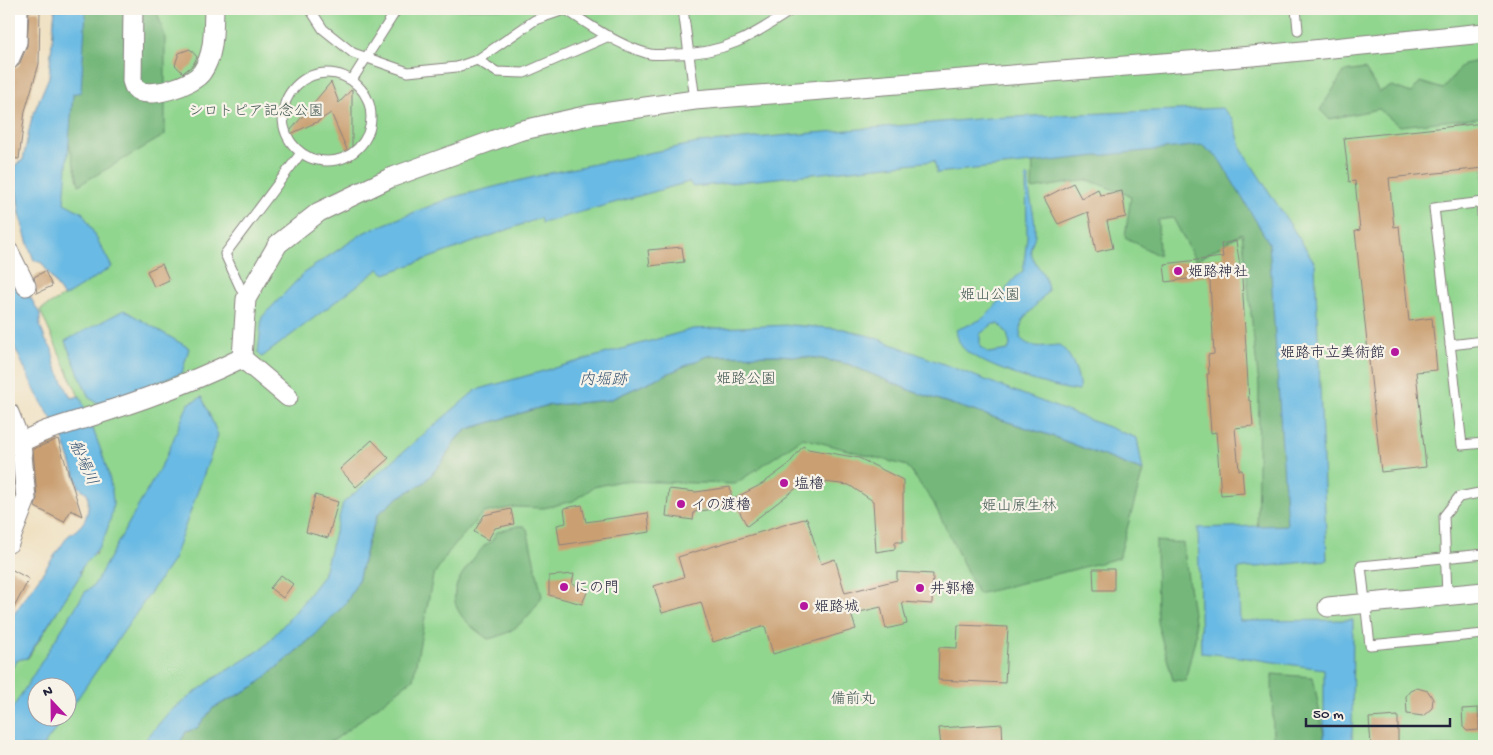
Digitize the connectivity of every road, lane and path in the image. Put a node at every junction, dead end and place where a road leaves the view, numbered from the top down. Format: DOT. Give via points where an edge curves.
graph roads {
  1 [pos="18,9"];
  2 [pos="133,9"];
  3 [pos="214,9"];
  4 [pos="310,9"];
  5 [pos="397,9"];
  6 [pos="566,9"];
  7 [pos="683,9"];
  8 [pos="793,9"];
  9 [pos="1296,9"];
  10 [pos="1298,30"];
  11 [pos="1484,33"];
  12 [pos="609,36"];
  13 [pos="689,54"];
  14 [pos="365,58"];
  15 [pos="9,60"];
  16 [pos="477,60"];
  17 [pos="352,80"];
  18 [pos="695,100"];
  19 [pos="301,153"];
  20 [pos="1483,202"];
  21 [pos="1484,236"];
  22 [pos="9,252"];
  23 [pos="26,286"];
  24 [pos="246,299"];
  25 [pos="1484,341"];
  26 [pos="1450,346"];
  27 [pos="242,358"];
  28 [pos="288,397"];
  29 [pos="9,413"];
  30 [pos="1484,443"];
  31 [pos="15,444"];
  32 [pos="1484,492"];
  33 [pos="9,543"];
  34 [pos="1484,554"];
  35 [pos="1445,558"];
  36 [pos="1484,592"];
  37 [pos="1447,596"];
  38 [pos="1366,604"];
  39 [pos="1328,607"];
  40 [pos="1484,634"];
  1 -- 15 [label="street" via="17,42"];
  2 -- 3 [label="street" via="132,81 142,92 162,92 184,86 201,74 212,53"];
  4 -- 14 [label="lane" via="323,29"];
  5 -- 14 [label="lane"];
  6 -- 12 [label="lane"];
  6 -- 16 [label="lane" via="535,20"];
  7 -- 13 [label="lane"];
  8 -- 13 [label="lane" via="755,33 716,50"];
  9 -- 10 [label="lane"];
  11 -- 18 [label="street" via="1242,57"];
  12 -- 13 [label="lane" via="647,54"];
  12 -- 16 [label="lane" via="524,73 497,72"];
  13 -- 18 [label="lane"];
  14 -- 16 [label="lane" via="408,72 457,68"];
  14 -- 17 [label="lane"];
  17 -- 19 [label="lane" via="325,72 306,78 287,97 283,123 289,140"];
  17 -- 19 [label="lane" via="365,92 371,109 369,133 359,148 344,158 328,161"];
  18 -- 24 [label="street" via="588,115 519,131 390,178 319,212 278,244"];
  19 -- 24 [label="lane" via="225,254"];
  20 -- 21 [label="lane"];
  20 -- 26 [label="lane" via="1434,208"];
  22 -- 23 [label="street"];
  24 -- 27 [label="street"];
  25 -- 26 [label="lane"];
  26 -- 30 [label="lane" via="1462,445"];
  27 -- 28 [label="street"];
  27 -- 31 [label="street" via="196,380 46,430"];
  29 -- 31 [label="street"];
  31 -- 33 [label="street" via="26,499"];
  32 -- 35 [label="lane" via="1459,497 1444,516"];
  34 -- 35 [label="lane"];
  35 -- 37 [label="lane"];
  35 -- 38 [label="lane" via="1361,566"];
  36 -- 37 [label="street"];
  37 -- 38 [label="street"];
  38 -- 39 [label="street"];
  38 -- 40 [label="lane" via="1370,645"];
}
